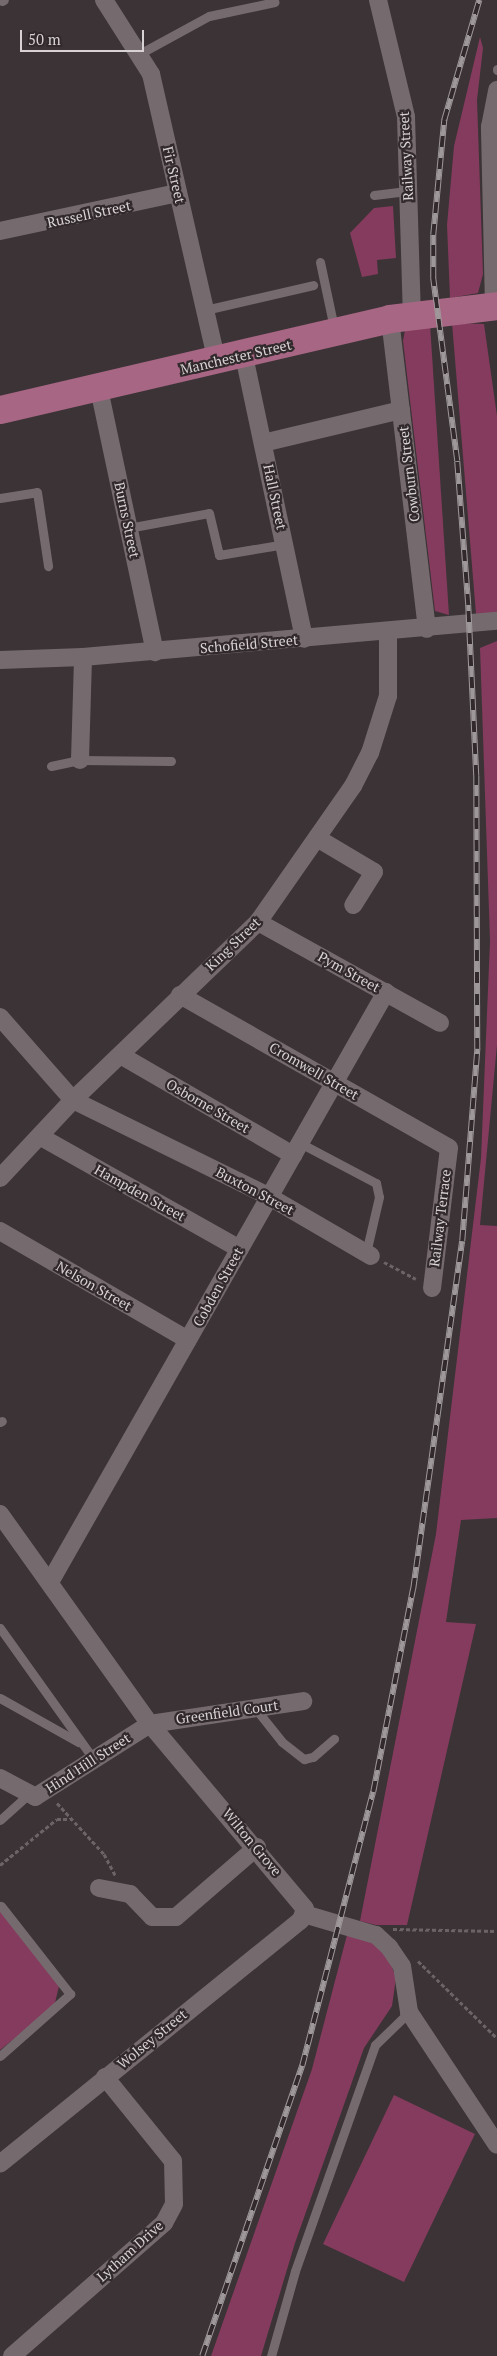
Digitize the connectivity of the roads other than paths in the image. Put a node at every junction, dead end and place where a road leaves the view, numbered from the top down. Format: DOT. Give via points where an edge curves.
graph roads {
  1 [pos="104,0"];
  2 [pos="378,0"];
  3 [pos="275,2"];
  4 [pos="141,53"];
  5 [pos="497,90"];
  6 [pos="409,191"];
  7 [pos="178,193"];
  8 [pos="374,195"];
  9 [pos="0,231"];
  10 [pos="320,262"];
  11 [pos="313,285"];
  12 [pos="488,306"];
  13 [pos="205,310"];
  14 [pos="407,316"];
  15 [pos="336,333"];
  16 [pos="244,356"];
  17 [pos="217,362"];
  18 [pos="99,389"];
  19 [pos="0,410"];
  20 [pos="401,410"];
  21 [pos="264,443"];
  22 [pos="0,498"];
  23 [pos="128,528"];
  24 [pos="285,544"];
  25 [pos="48,566"];
  26 [pos="497,621"];
  27 [pos="427,629"];
  28 [pos="388,632"];
  29 [pos="304,639"];
  30 [pos="155,652"];
  31 [pos="83,657"];
  32 [pos="0,660"];
  33 [pos="80,760"];
  34 [pos="171,761"];
  35 [pos="51,766"];
  36 [pos="317,838"];
  37 [pos="353,905"];
  38 [pos="258,922"];
  39 [pos="386,992"];
  40 [pos="180,995"];
  41 [pos="0,1017"];
  42 [pos="440,1023"];
  43 [pos="122,1056"];
  44 [pos="335,1082"];
  45 [pos="74,1100"];
  46 [pos="41,1137"];
  47 [pos="448,1148"];
  48 [pos="297,1149"];
  49 [pos="0,1178"];
  50 [pos="268,1196"];
  51 [pos="0,1230"];
  52 [pos="240,1249"];
  53 [pos="369,1254"];
  54 [pos="432,1288"];
  55 [pos="188,1340"];
  56 [pos="0,1514"];
  57 [pos="50,1582"];
  58 [pos="0,1628"];
  59 [pos="0,1698"];
  60 [pos="303,1701"];
  61 [pos="255,1708"];
  62 [pos="150,1724"];
  63 [pos="334,1739"];
  64 [pos="81,1744"];
  65 [pos="94,1760"];
  66 [pos="0,1778"];
  67 [pos="38,1793"];
  68 [pos="0,1820"];
  69 [pos="257,1847"];
  70 [pos="99,1888"];
  71 [pos="1,1906"];
  72 [pos="304,1914"];
  73 [pos="410,2012"];
  74 [pos="0,2056"];
  75 [pos="104,2077"];
  76 [pos="492,2126"];
  77 [pos="497,2145"];
  78 [pos="0,2164"];
  79 [pos="12,2356"];
  80 [pos="271,2356"];
  1 -- 4 [label="street, Fir Street"];
  2 -- 6 [label="street, Railway Street" via="406,117"];
  3 -- 4 [label="lane" via="209,16"];
  4 -- 7 [label="street, Fir Street" via="151,74"];
  5 -- 12 [label="street" via="490,128"];
  6 -- 8 [label="lane"];
  6 -- 14 [label="street, Railway Street"];
  7 -- 9 [label="street, Russell Street"];
  7 -- 13 [label="street, Fir Street"];
  10 -- 15 [label="lane"];
  11 -- 13 [label="lane"];
  12 -- 14 [label="main road, Manchester Street"];
  13 -- 17 [label="street, Fir Street"];
  14 -- 15 [label="main road, Manchester Street"];
  14 -- 20 [label="street, Cowburn Street"];
  15 -- 16 [label="main road, Manchester Street"];
  16 -- 17 [label="main road, Manchester Street"];
  16 -- 21 [label="street, Hall Street"];
  17 -- 18 [label="main road, Manchester Street"];
  18 -- 19 [label="main road, Manchester Street"];
  18 -- 23 [label="street, Burns Street"];
  20 -- 21 [label="street"];
  20 -- 27 [label="street, Cowburn Street"];
  21 -- 24 [label="street, Hall Street"];
  22 -- 25 [label="lane" via="37,492"];
  23 -- 24 [label="lane" via="209,513 219,555"];
  23 -- 30 [label="street, Burns Street"];
  24 -- 29 [label="street, Hall Street"];
  26 -- 27 [label="street, Schofield Street"];
  27 -- 28 [label="street, Schofield Street"];
  28 -- 29 [label="street, Schofield Street"];
  28 -- 36 [label="street, King Street" via="388,696 370,753"];
  29 -- 30 [label="street, Schofield Street"];
  30 -- 31 [label="street, Schofield Street"];
  31 -- 32 [label="street, Schofield Street"];
  31 -- 33 [label="street"];
  33 -- 34 [label="lane"];
  33 -- 35 [label="lane"];
  36 -- 37 [label="street" via="374,872"];
  36 -- 38 [label="street, King Street"];
  38 -- 39 [label="street, Pym Street"];
  38 -- 40 [label="street, King Street"];
  39 -- 42 [label="street, Pym Street"];
  39 -- 44 [label="street, Cobden Street"];
  40 -- 43 [label="street, King Street"];
  40 -- 44 [label="street, Cromwell Street"];
  41 -- 45 [label="street"];
  43 -- 45 [label="street, King Street"];
  43 -- 48 [label="street, Osborne Street"];
  44 -- 47 [label="street, Cromwell Street"];
  44 -- 48 [label="street, Cobden Street"];
  45 -- 46 [label="street, King Street"];
  45 -- 50 [label="street, Buxton Street"];
  46 -- 49 [label="street, King Street"];
  46 -- 52 [label="street, Hampden Street"];
  47 -- 54 [label="street, Railway Terrace"];
  48 -- 50 [label="street, Cobden Street"];
  48 -- 53 [label="lane" via="376,1183 379,1198"];
  50 -- 52 [label="street, Cobden Street"];
  50 -- 53 [label="street, Buxton Street"];
  51 -- 55 [label="street, Nelson Street"];
  52 -- 55 [label="street, Cobden Street"];
  55 -- 57 [label="street, Cobden Street"];
  56 -- 57 [label="street, Wilton Grove"];
  57 -- 62 [label="street, Wilton Grove"];
  58 -- 64 [label="lane"];
  59 -- 64 [label="lane"];
  60 -- 61 [label="street, Greenfield Court"];
  61 -- 62 [label="street, Greenfield Court"];
  61 -- 63 [label="lane" via="282,1742 304,1759 313,1757"];
  62 -- 65 [label="street, Hind Hill Street"];
  62 -- 69 [label="street, Wilton Grove"];
  64 -- 65 [label="lane"];
  65 -- 67 [label="street, Hind Hill Street"];
  66 -- 67 [label="street, Hind Hill Street"];
  67 -- 68 [label="lane"];
  69 -- 70 [label="street" via="176,1917 152,1917 130,1894"];
  69 -- 72 [label="street, Wilton Grove" via="303,1902"];
  71 -- 74 [label="lane" via="70,1994"];
  72 -- 73 [label="street" via="376,1935 402,1966"];
  72 -- 75 [label="street, Wolsey Street"];
  73 -- 76 [label="street"];
  73 -- 80 [label="lane" via="375,2045 295,2271"];
  75 -- 78 [label="street, Wolsey Street"];
  75 -- 79 [label="street, Lytham Drive" via="173,2161 174,2204 164,2223"];
  76 -- 77 [label="street"];
}
